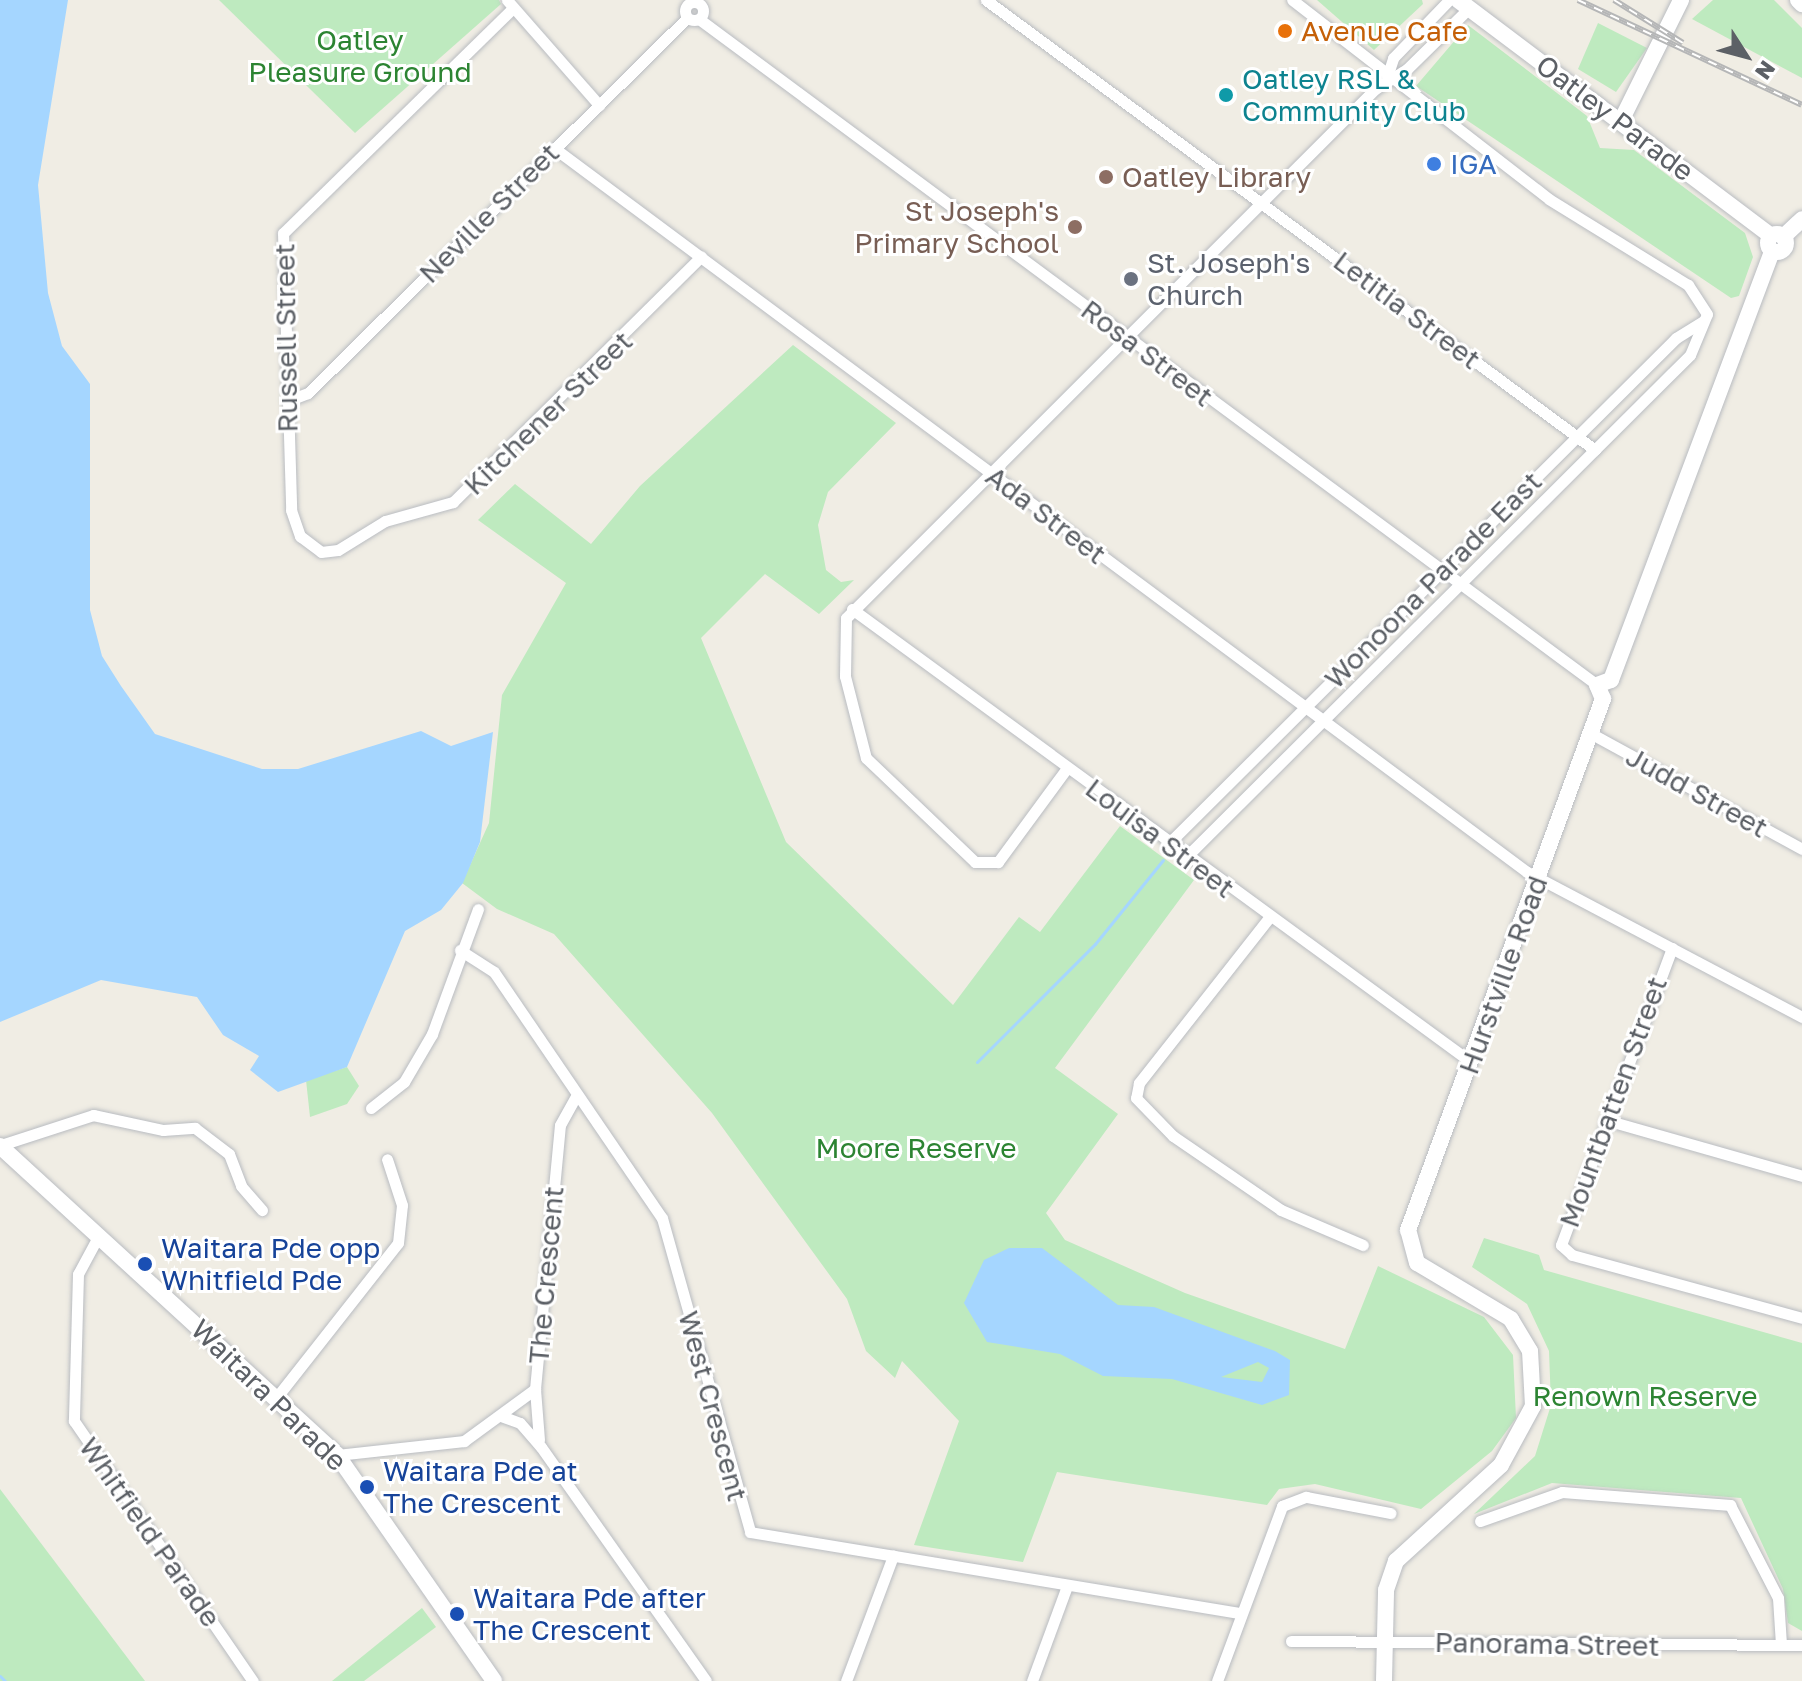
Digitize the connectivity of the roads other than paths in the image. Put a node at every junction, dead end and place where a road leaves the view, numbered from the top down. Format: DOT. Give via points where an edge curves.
graph roads {
  1 [pos="986,0"];
  2 [pos="1292,0"];
  3 [pos="1449,0"];
  4 [pos="1677,1"];
  5 [pos="695,2"];
  6 [pos="510,4"];
  7 [pos="1463,4"];
  8 [pos="693,18"];
  9 [pos="1387,77"];
  10 [pos="599,105"];
  11 [pos="1621,121"];
  12 [pos="554,148"];
  13 [pos="1259,202"];
  14 [pos="1802,219"];
  15 [pos="1775,241"];
  16 [pos="701,257"];
  17 [pos="1703,322"];
  18 [pos="1123,337"];
  19 [pos="287,401"];
  20 [pos="1577,436"];
  21 [pos="1595,450"];
  22 [pos="988,471"];
  23 [pos="329,552"];
  24 [pos="1442,572"];
  25 [pos="1458,584"];
  26 [pos="852,609"];
  27 [pos="1604,688"];
  28 [pos="1305,708"];
  29 [pos="1323,722"];
  30 [pos="1592,734"];
  31 [pos="1067,768"];
  32 [pos="1168,844"];
  33 [pos="1802,849"];
  34 [pos="1185,858"];
  35 [pos="1539,878"];
  36 [pos="478,909"];
  37 [pos="1268,919"];
  38 [pos="1672,948"];
  39 [pos="460,950"];
  40 [pos="1802,1017"];
  41 [pos="1471,1062"];
  42 [pos="577,1094"];
  43 [pos="371,1108"];
  44 [pos="1606,1120"];
  45 [pos="2,1145"];
  46 [pos="387,1159"];
  47 [pos="1802,1176"];
  48 [pos="262,1210"];
  49 [pos="99,1235"];
  50 [pos="1363,1245"];
  51 [pos="1802,1318"];
  52 [pos="535,1389"];
  53 [pos="276,1398"];
  54 [pos="501,1416"];
  55 [pos="541,1447"];
  56 [pos="337,1455"];
  57 [pos="1390,1513"];
  58 [pos="1480,1521"];
  59 [pos="893,1556"];
  60 [pos="1067,1586"];
  61 [pos="1241,1613"];
  62 [pos="1291,1641"];
  63 [pos="1384,1642"];
  64 [pos="1781,1645"];
  65 [pos="1802,1645"];
  66 [pos="253,1681"];
  67 [pos="494,1681"];
  68 [pos="706,1681"];
  69 [pos="846,1681"];
  70 [pos="1032,1681"];
  71 [pos="1217,1681"];
  72 [pos="1384,1681"];
  1 -- 13 [label="street, Letitia Street"];
  2 -- 9 [label="street"];
  3 -- 9 [label="street" via="1393,58"];
  4 -- 11 [label="main road"];
  5 -- 8 [label="street"];
  6 -- 10 [label="street"];
  6 -- 19 [label="street, Russell Street" via="286,226"];
  7 -- 9 [label="street" via="1407,69"];
  7 -- 11 [label="main road, Oatley Parade"];
  8 -- 10 [label="street, Neville Street"];
  8 -- 18 [label="street, Rosa Street"];
  9 -- 13 [label="street"];
  9 -- 17 [label="street" via="1577,218 1688,285 1707,306"];
  10 -- 12 [label="street, Neville Street"];
  11 -- 15 [label="main road, Oatley Parade"];
  12 -- 16 [label="street, Ada Street"];
  12 -- 19 [label="street, Neville Street" via="308,393"];
  13 -- 18 [label="street"];
  13 -- 20 [label="street, Letitia Street"];
  14 -- 15 [label="main road, Hurstville Road"];
  15 -- 27 [label="main road, Hurstville Road"];
  16 -- 22 [label="street, Ada Street"];
  16 -- 23 [label="street, Kitchener Street" via="464,494 428,515 385,521"];
  17 -- 20 [label="street, Wonoona Parade East" via="1676,338"];
  17 -- 21 [label="street, Wonoona Parade East" via="1690,355"];
  18 -- 22 [label="street"];
  18 -- 24 [label="street, Rosa Street"];
  19 -- 23 [label="street, Russell Street" via="292,520 306,543"];
  20 -- 21 [label="street, Letitia Street"];
  20 -- 24 [label="street, Wonoona Parade East"];
  21 -- 25 [label="street, Wonoona Parade East"];
  22 -- 26 [label="street"];
  22 -- 28 [label="street, Ada Street"];
  24 -- 25 [label="street, Rosa Street"];
  24 -- 28 [label="street, Wonoona Parade East"];
  25 -- 27 [label="street, Rosa Street"];
  25 -- 29 [label="street, Wonoona Parade East"];
  26 -- 31 [label="street, Louisa Street"];
  26 -- 31 [label="street" via="842,630 845,676 866,758 975,862 998,862"];
  27 -- 30 [label="main road, Hurstville Road"];
  28 -- 29 [label="street, Ada Street"];
  28 -- 32 [label="street, Wonoona Parade East"];
  29 -- 34 [label="street, Wonoona Parade East"];
  29 -- 35 [label="street, Ada Street"];
  30 -- 33 [label="street, Judd Street"];
  30 -- 35 [label="main road, Hurstville Road"];
  31 -- 32 [label="street, Louisa Street"];
  32 -- 34 [label="street, Louisa Street"];
  34 -- 37 [label="street, Louisa Street"];
  35 -- 38 [label="street, Ada Street"];
  35 -- 41 [label="main road, Hurstville Road"];
  36 -- 39 [label="street"];
  37 -- 41 [label="street, Louisa Street"];
  37 -- 50 [label="street" via="1139,1083 1136,1098 1173,1136 1281,1210"];
  38 -- 40 [label="street, Ada Street"];
  38 -- 44 [label="street, Mountbatten Street"];
  39 -- 42 [label="street, West Crescent" via="494,972"];
  39 -- 43 [label="street" via="416,1063 395,1093"];
  41 -- 63 [label="main road, Hurstville Road" via="1408,1230 1409,1251 1422,1266 1511,1319 1530,1351 1535,1386 1527,1424 1501,1465 1396,1561 1386,1590"];
  42 -- 52 [label="street, The Crescent" via="560,1125"];
  42 -- 59 [label="street, West Crescent" via="662,1218 748,1529 763,1538"];
  44 -- 47 [label="street"];
  44 -- 51 [label="street, Mountbatten Street" via="1564,1250"];
  45 -- 48 [label="street" via="93,1115 163,1130 195,1128 229,1154 241,1186"];
  45 -- 49 [label="main road, Waitara Parade"];
  46 -- 53 [label="street" via="402,1205 398,1243"];
  49 -- 53 [label="main road, Waitara Parade"];
  49 -- 66 [label="street, Whitfield Parade" via="78,1274 74,1421"];
  52 -- 54 [label="street, The Crescent"];
  52 -- 55 [label="street"];
  53 -- 56 [label="main road, Waitara Parade"];
  54 -- 55 [label="street" via="520,1423"];
  54 -- 56 [label="street, The Crescent" via="457,1443"];
  55 -- 68 [label="street"];
  56 -- 67 [label="main road, Waitara Parade"];
  57 -- 61 [label="street" via="1306,1497 1282,1506"];
  58 -- 64 [label="street" via="1562,1492 1730,1505 1777,1593"];
  59 -- 60 [label="street, West Crescent"];
  59 -- 69 [label="street"];
  60 -- 61 [label="street, West Crescent"];
  60 -- 70 [label="street"];
  61 -- 71 [label="street"];
  62 -- 63 [label="street, Panorama Street"];
  63 -- 64 [label="street, Panorama Street"];
  63 -- 72 [label="main road"];
  64 -- 65 [label="street, Panorama Street"];
}
